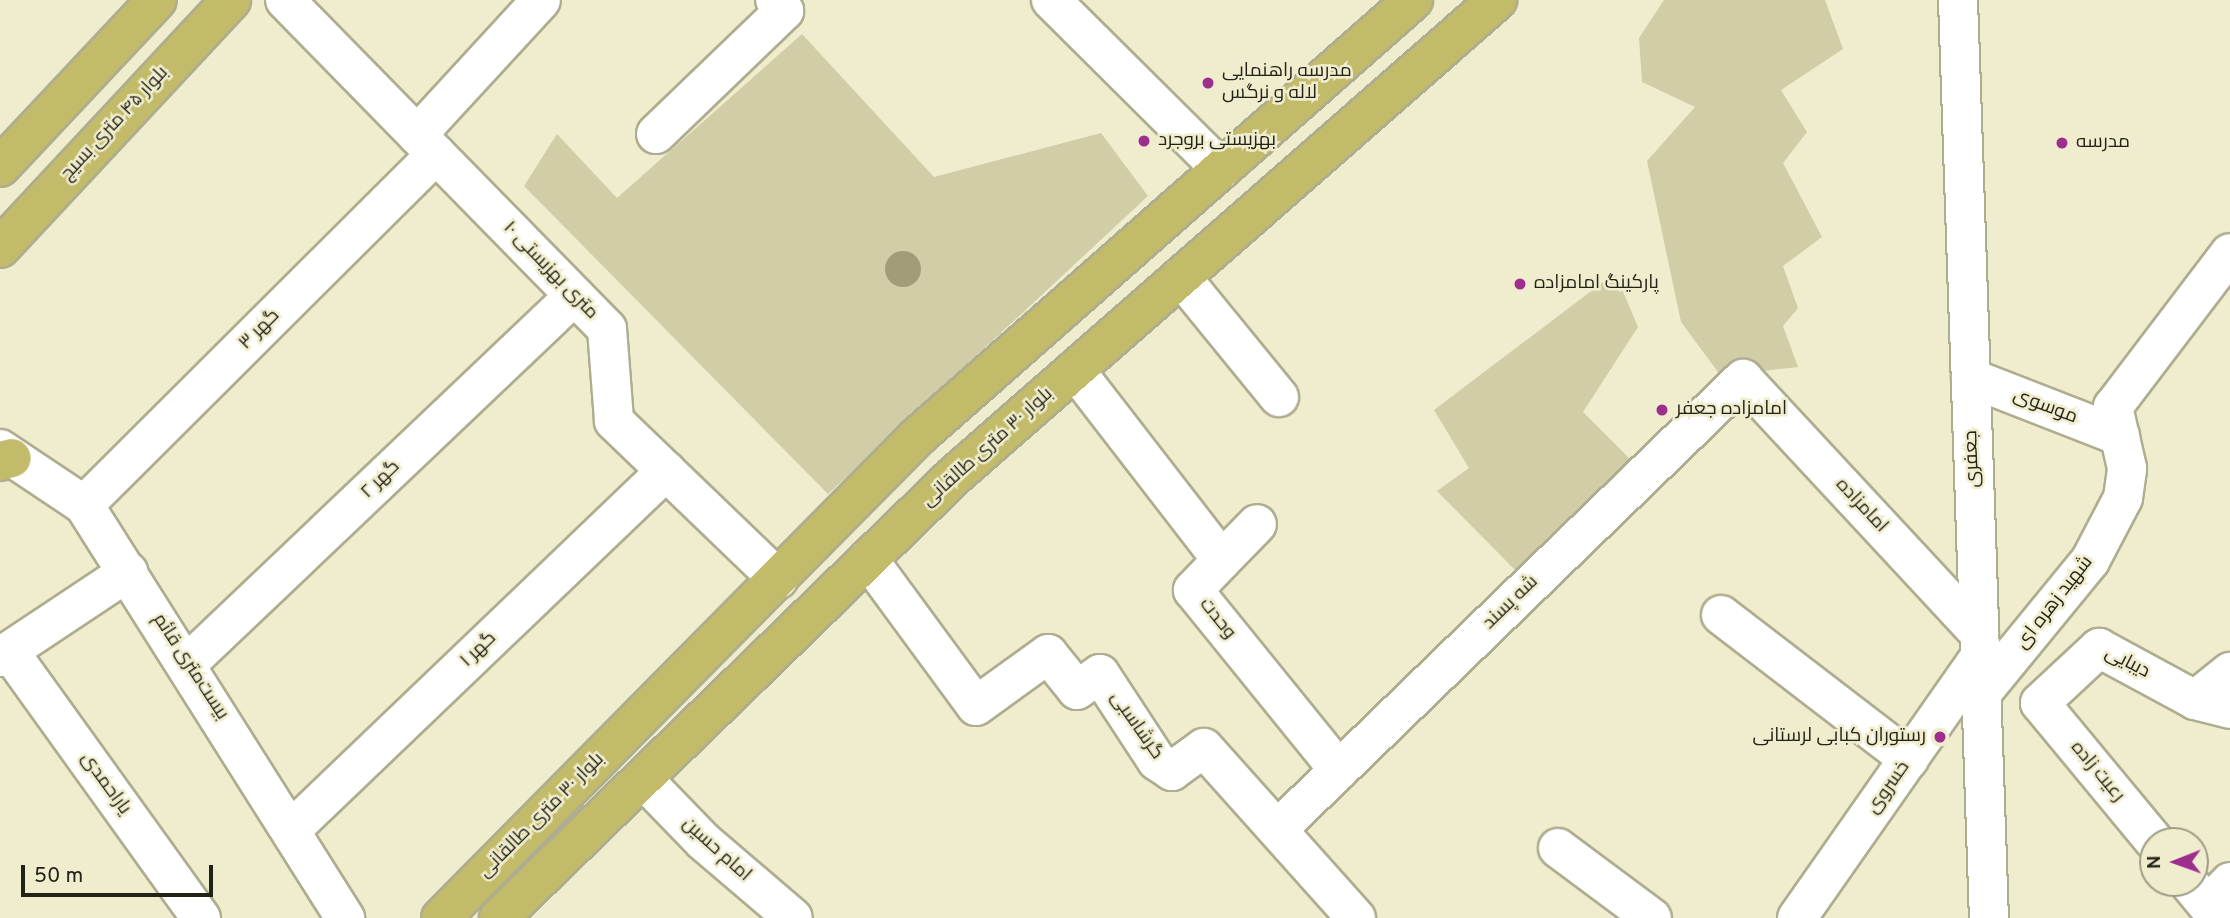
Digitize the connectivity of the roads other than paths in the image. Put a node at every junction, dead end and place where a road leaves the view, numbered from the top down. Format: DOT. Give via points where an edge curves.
graph roads {
  1 [pos="157,0"];
  2 [pos="231,0"];
  3 [pos="285,0"];
  4 [pos="541,0"];
  5 [pos="775,0"];
  6 [pos="1051,0"];
  7 [pos="1413,0"];
  8 [pos="1497,0"];
  9 [pos="1958,0"];
  10 [pos="656,134"];
  11 [pos="426,144"];
  12 [pos="0,167"];
  13 [pos="1221,169"];
  14 [pos="0,248"];
  15 [pos="2230,253"];
  16 [pos="1181,277"];
  17 [pos="574,296"];
  18 [pos="1075,370"];
  19 [pos="1971,378"];
  20 [pos="1743,379"];
  21 [pos="1279,397"];
  22 [pos="2120,436"];
  23 [pos="4,456"];
  24 [pos="666,471"];
  25 [pos="84,505"];
  26 [pos="1257,524"];
  27 [pos="868,559"];
  28 [pos="1222,560"];
  29 [pos="128,572"];
  30 [pos="778,579"];
  31 [pos="1721,615"];
  32 [pos="1980,645"];
  33 [pos="5,654"];
  34 [pos="188,663"];
  35 [pos="2230,672"];
  36 [pos="1982,694"];
  37 [pos="2040,704"];
  38 [pos="2213,704"];
  39 [pos="1909,759"];
  40 [pos="1339,770"];
  41 [pos="643,779"];
  42 [pos="2142,827"];
  43 [pos="1279,828"];
  44 [pos="292,829"];
  45 [pos="1558,848"];
  46 [pos="475,884"];
  47 [pos="502,917"];
  48 [pos="201,918"];
  49 [pos="345,918"];
  50 [pos="441,918"];
  51 [pos="793,918"];
  52 [pos="1356,918"];
  53 [pos="1652,918"];
  54 [pos="1797,918"];
  55 [pos="1989,918"];
  1 -- 12 [label="main road"];
  2 -- 14 [label="main road, بلوار ۴۵ متری بسیج"];
  3 -- 11 [label="street, ۱۰ متری بهزیستی"];
  4 -- 11 [label="street"];
  5 -- 10 [label="street" via="784,11"];
  6 -- 13 [label="street"];
  7 -- 13 [label="main road, بلوار ۳۰ متری طالقانی"];
  8 -- 16 [label="main road, بلوار ۳۰ متری طالقانی"];
  9 -- 19 [label="street, جعفری"];
  11 -- 17 [label="street, ۱۰ متری بهزیستی"];
  11 -- 25 [label="street, گهر ۳"];
  13 -- 30 [label="main road, بلوار ۳۰ متری طالقانی" via="917,437"];
  15 -- 22 [label="street, شهید زهره ای" via="2113,407"];
  16 -- 18 [label="main road, بلوار ۳۰ متری طالقانی"];
  16 -- 21 [label="street"];
  17 -- 24 [label="street, ۱۰ متری بهزیستی" via="607,329 614,421"];
  17 -- 34 [label="street, گهر ۲"];
  18 -- 27 [label="main road, بلوار ۳۰ متری طالقانی"];
  18 -- 28 [label="street"];
  19 -- 22 [label="street, موسوی"];
  19 -- 32 [label="street, جعفری"];
  20 -- 32 [label="street, امامزاده"];
  20 -- 40 [label="street, شه پسند"];
  22 -- 36 [label="street, شهید زهره ای" via="2127,468 2123,498 2090,561"];
  23 -- 25 [label="street, بیست‌متری قائم"];
  24 -- 30 [label="street, ۱۰ متری بهزیستی"];
  24 -- 44 [label="street, گهر ۱"];
  25 -- 29 [label="street, بیست‌متری قائم"];
  26 -- 28 [label="street"];
  27 -- 41 [label="main road, بلوار ۳۰ متری طالقانی"];
  27 -- 43 [label="street, گرشاسبی" via="976,706 1048,654 1077,690 1100,674 1157,761 1172,771 1204,748"];
  28 -- 40 [label="street, وحدت" via="1193,590"];
  29 -- 33 [label="street"];
  29 -- 34 [label="street, بیست‌متری قائم"];
  30 -- 46 [label="main road, بلوار ۳۰ متری طالقانی"];
  31 -- 39 [label="street"];
  32 -- 36 [label="street, جعفری"];
  32 -- 39 [label="street, خسروی"];
  33 -- 48 [label="street, یاراحمدی"];
  34 -- 44 [label="street, بیست‌متری قائم"];
  35 -- 38 [label="street"];
  36 -- 37 [label="street"];
  36 -- 55 [label="street, جعفری"];
  37 -- 38 [label="street, دیبایی" via="2099,648"];
  37 -- 42 [label="street, رعیت زاده"];
  39 -- 54 [label="street, خسروی"];
  40 -- 43 [label="street, شه پسند"];
  41 -- 47 [label="main road, بلوار ۳۰ متری طالقانی"];
  41 -- 51 [label="street, امام حسین" via="702,841"];
  43 -- 52 [label="street, گرشاسبی"];
  44 -- 49 [label="street, بیست‌متری قائم"];
  45 -- 53 [label="street"];
  46 -- 47 [label="main road"];
  46 -- 50 [label="main road, بلوار ۳۰ متری طالقانی"];
}
